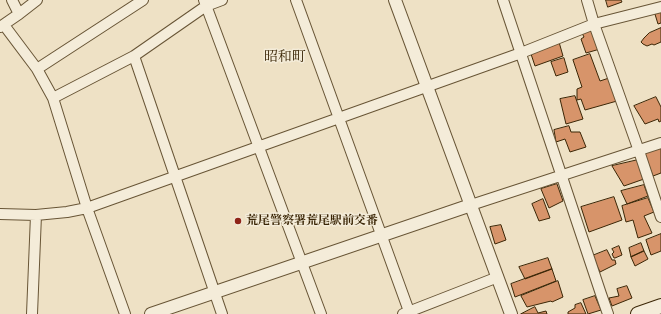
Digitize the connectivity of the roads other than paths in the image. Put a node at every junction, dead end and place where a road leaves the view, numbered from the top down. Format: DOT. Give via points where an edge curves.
graph roads {
  1 [pos="12,0"];
  2 [pos="37,0"];
  3 [pos="143,0"];
  4 [pos="222,0"];
  5 [pos="296,0"];
  6 [pos="395,0"];
  7 [pos="503,0"];
  8 [pos="587,0"];
  9 [pos="205,3"];
  10 [pos="661,7"];
  11 [pos="20,14"];
  12 [pos="594,24"];
  13 [pos="2,26"];
  14 [pos="521,53"];
  15 [pos="134,56"];
  16 [pos="37,69"];
  17 [pos="427,86"];
  18 [pos="53,98"];
  19 [pos="339,118"];
  20 [pos="661,143"];
  21 [pos="259,147"];
  22 [pos="639,151"];
  23 [pos="175,176"];
  24 [pos="561,176"];
  25 [pos="471,205"];
  26 [pos="87,208"];
  27 [pos="0,214"];
  28 [pos="36,215"];
  29 [pos="661,217"];
  30 [pos="381,236"];
  31 [pos="302,263"];
  32 [pos="498,277"];
  33 [pos="215,292"];
  34 [pos="661,306"];
  35 [pos="407,313"];
  36 [pos="32,314"];
  37 [pos="125,314"];
  38 [pos="151,314"];
  39 [pos="222,314"];
  40 [pos="321,314"];
  41 [pos="511,314"];
  42 [pos="608,314"];
  43 [pos="638,314"];
  1 -- 11 [label="street"];
  2 -- 11 [label="street"];
  3 -- 16 [label="street"];
  4 -- 9 [label="street"];
  5 -- 19 [label="street"];
  6 -- 17 [label="street"];
  7 -- 14 [label="street"];
  8 -- 12 [label="street"];
  9 -- 15 [label="street"];
  9 -- 21 [label="street"];
  10 -- 12 [label="street"];
  11 -- 13 [label="street"];
  12 -- 14 [label="street"];
  12 -- 22 [label="street"];
  13 -- 16 [label="street"];
  14 -- 17 [label="street"];
  14 -- 24 [label="street"];
  15 -- 18 [label="street"];
  15 -- 23 [label="street"];
  16 -- 18 [label="street"];
  17 -- 19 [label="street"];
  17 -- 25 [label="street"];
  18 -- 26 [label="street"];
  19 -- 21 [label="street"];
  19 -- 30 [label="street"];
  20 -- 22 [label="street"];
  21 -- 23 [label="street"];
  21 -- 31 [label="street"];
  22 -- 24 [label="street"];
  22 -- 29 [label="street"];
  23 -- 26 [label="street"];
  23 -- 33 [label="street"];
  24 -- 25 [label="street"];
  24 -- 42 [label="street"];
  25 -- 30 [label="street"];
  25 -- 32 [label="street"];
  26 -- 28 [label="street"];
  26 -- 37 [label="street"];
  27 -- 28 [label="street"];
  28 -- 36 [label="street"];
  30 -- 31 [label="street"];
  30 -- 35 [label="street"];
  31 -- 33 [label="street"];
  31 -- 40 [label="street"];
  32 -- 35 [label="street"];
  32 -- 41 [label="street"];
  33 -- 38 [label="street"];
  33 -- 39 [label="street"];
  34 -- 43 [label="main road"];
}
